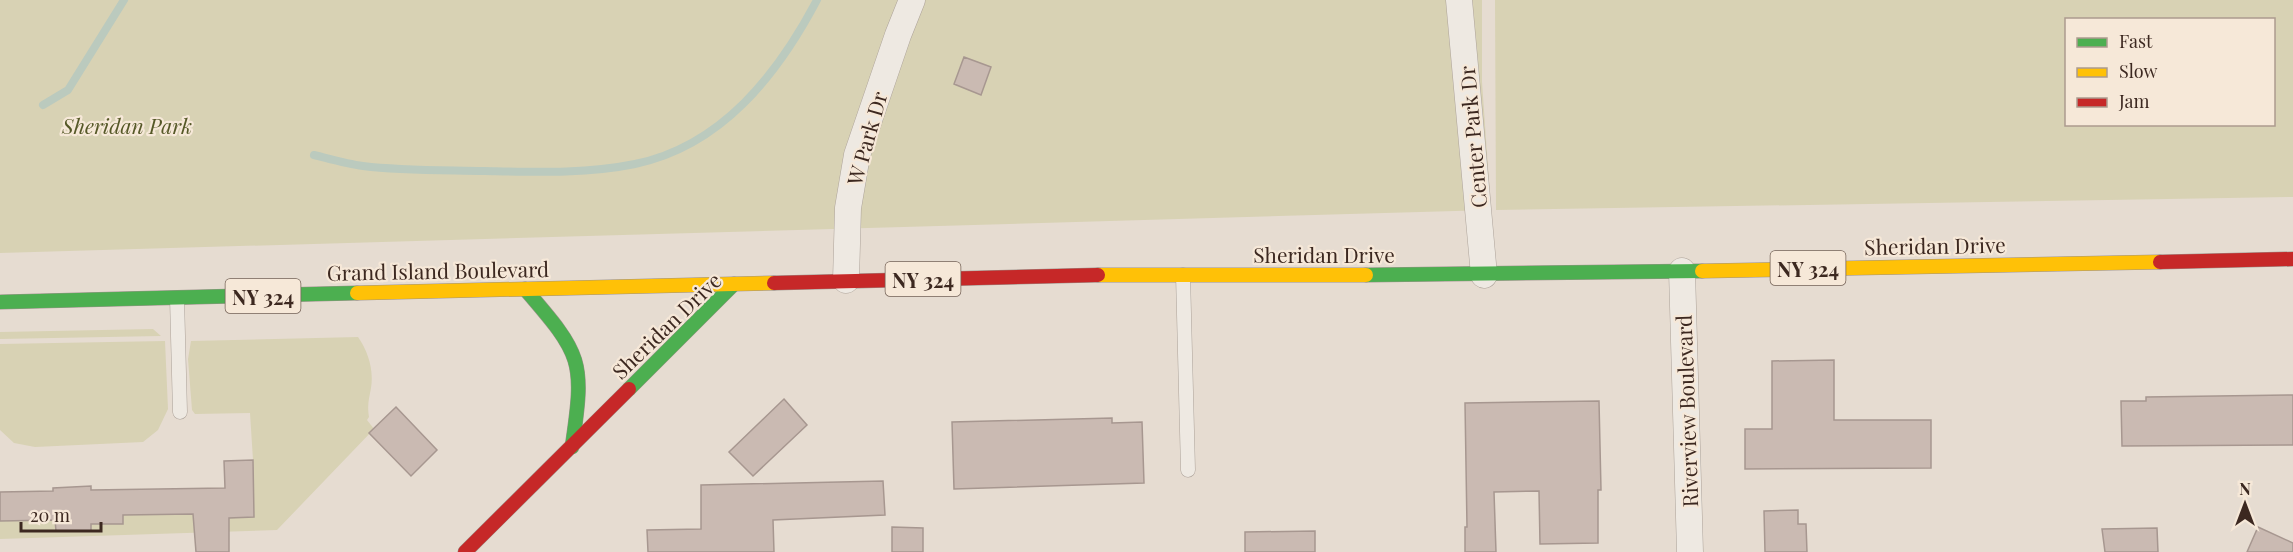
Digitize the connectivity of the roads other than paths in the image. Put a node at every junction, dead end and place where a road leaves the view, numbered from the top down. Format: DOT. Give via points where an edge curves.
graph roads {
  1 [pos="912,0"];
  2 [pos="1459,0"];
  3 [pos="2293,259"];
  4 [pos="1682,271"];
  5 [pos="1183,275"];
  6 [pos="1484,275"];
  7 [pos="846,280"];
  8 [pos="734,284"];
  9 [pos="525,289"];
  10 [pos="177,298"];
  11 [pos="0,302"];
  12 [pos="180,412"];
  13 [pos="572,447"];
  14 [pos="1188,470"];
  15 [pos="465,552"];
  16 [pos="1690,552"];
  1 -- 7 [label="street, W Park Dr" via="857,155 848,208"];
  2 -- 6 [label="street, Center Park Dr"];
  3 -- 4 [label="main road, Sheridan Drive / NY 324"];
  4 -- 6 [label="main road, Sheridan Drive / NY 324"];
  4 -- 16 [label="street, Riverview Boulevard"];
  5 -- 6 [label="main road, Sheridan Drive / NY 324"];
  5 -- 7 [label="main road, Sheridan Drive / NY 324"];
  5 -- 14 [label="lane"];
  7 -- 8 [label="main road, Sheridan Drive / NY 324"];
  8 -- 9 [label="main road, Grand Island Boulevard / NY 324"];
  8 -- 13 [label="main road, Sheridan Drive"];
  9 -- 10 [label="main road, Grand Island Boulevard / NY 324"];
  9 -- 13 [label="main road" via="574,353 579,394"];
  10 -- 11 [label="main road, Grand Island Boulevard / NY 324"];
  10 -- 12 [label="lane"];
  13 -- 15 [label="main road, Sheridan Drive"];
}
